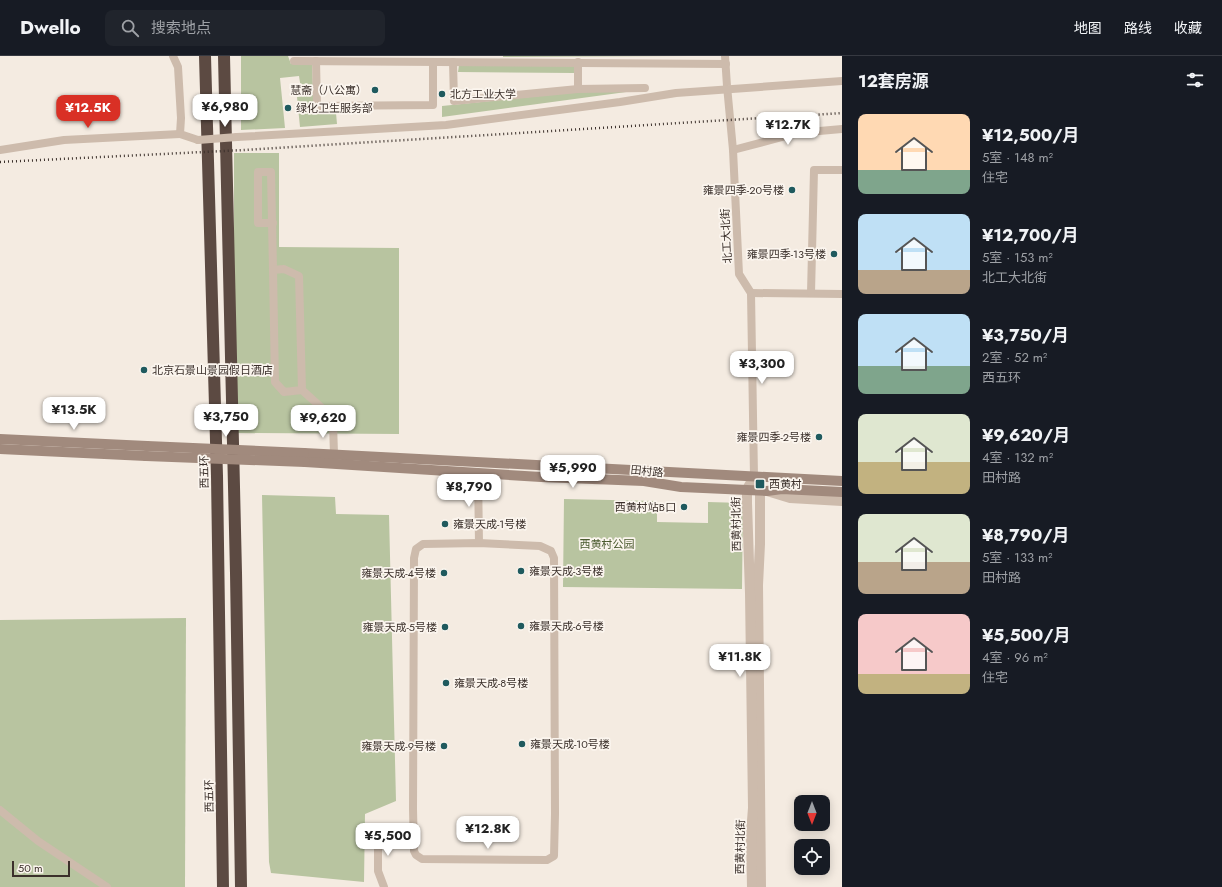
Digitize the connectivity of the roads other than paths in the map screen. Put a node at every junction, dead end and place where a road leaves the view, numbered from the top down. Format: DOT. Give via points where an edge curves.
graph roads {
  1 [pos="173,56"];
  2 [pos="205,56"];
  3 [pos="224,56"];
  4 [pos="355,58"];
  5 [pos="500,59"];
  6 [pos="562,59"];
  7 [pos="294,60"];
  8 [pos="726,60"];
  9 [pos="316,61"];
  10 [pos="433,62"];
  11 [pos="453,62"];
  12 [pos="578,62"];
  13 [pos="842,81"];
  14 [pos="645,88"];
  15 [pos="727,88"];
  16 [pos="578,89"];
  17 [pos="842,129"];
  18 [pos="180,134"];
  19 [pos="0,150"];
  20 [pos="733,150"];
  21 [pos="842,170"];
  22 [pos="273,223"];
  23 [pos="273,270"];
  24 [pos="751,293"];
  25 [pos="811,293"];
  26 [pos="842,294"];
  27 [pos="302,390"];
  28 [pos="0,439"];
  29 [pos="0,449"];
  30 [pos="146,451"];
  31 [pos="334,454"];
  32 [pos="305,458"];
  33 [pos="478,473"];
  34 [pos="754,477"];
  35 [pos="842,481"];
  36 [pos="747,489"];
  37 [pos="763,491"];
  38 [pos="842,492"];
  39 [pos="842,501"];
  40 [pos="479,543"];
  41 [pos="0,810"];
  42 [pos="378,828"];
  43 [pos="108,887"];
  44 [pos="223,887"];
  45 [pos="241,887"];
  46 [pos="384,887"];
  47 [pos="752,887"];
  48 [pos="761,887"];
  1 -- 18 [label="street" via="178,67"];
  2 -- 44 [label="highway, 西五环" via="217,476"];
  3 -- 45 [label="highway"];
  4 -- 9 [label="street"];
  4 -- 10 [label="street"];
  5 -- 6 [label="street"];
  5 -- 11 [label="street"];
  6 -- 12 [label="street"];
  7 -- 9 [label="street"];
  8 -- 12 [label="street"];
  8 -- 15 [label="street, 北工大北街"];
  9 -- 10 [label="street" via="317,106 433,105"];
  10 -- 11 [label="street"];
  11 -- 16 [label="street" via="454,101"];
  12 -- 16 [label="street"];
  13 -- 15 [label="street"];
  14 -- 16 [label="street"];
  15 -- 18 [label="street, bridge" via="446,124 198,140"];
  15 -- 20 [label="street, 北工大北街"];
  17 -- 20 [label="street" via="797,133"];
  18 -- 19 [label="street" via="64,140"];
  20 -- 24 [label="street, 北工大北街" via="739,274"];
  21 -- 25 [label="street" via="814,170"];
  22 -- 22 [label="street" via="272,172 258,172 258,223"];
  22 -- 23 [label="street"];
  23 -- 27 [label="street" via="284,269 300,276"];
  23 -- 27 [label="street" via="275,382 284,392"];
  24 -- 25 [label="street"];
  24 -- 34 [label="street"];
  25 -- 26 [label="street"];
  27 -- 31 [label="street" via="323,409 333,423"];
  28 -- 30 [label="main road"];
  29 -- 30 [label="main road"];
  30 -- 32 [label="main road, bridge"];
  31 -- 32 [label="main road, 田村路"];
  31 -- 34 [label="main road, 田村路"];
  32 -- 33 [label="main road, 田村路"];
  33 -- 36 [label="main road, 田村路" via="644,481 681,488"];
  33 -- 40 [label="street"];
  34 -- 35 [label="main road, 田村路"];
  34 -- 36 [label="street, 西黄村北街"];
  34 -- 37 [label="street, 西黄村北街"];
  36 -- 37 [label="main road, 田村路"];
  36 -- 47 [label="street, 西黄村北街"];
  37 -- 38 [label="main road, 田村路" via="782,489"];
  37 -- 39 [label="street" via="790,498"];
  37 -- 48 [label="street, 西黄村北街" via="758,586"];
  40 -- 40 [label="street" via="540,546 551,551 554,558 555,814 554,856 547,860 422,859 414,851 414,558 416,549 423,544"];
  41 -- 43 [label="street" via="38,841"];
  42 -- 46 [label="street" via="378,871"];
}
